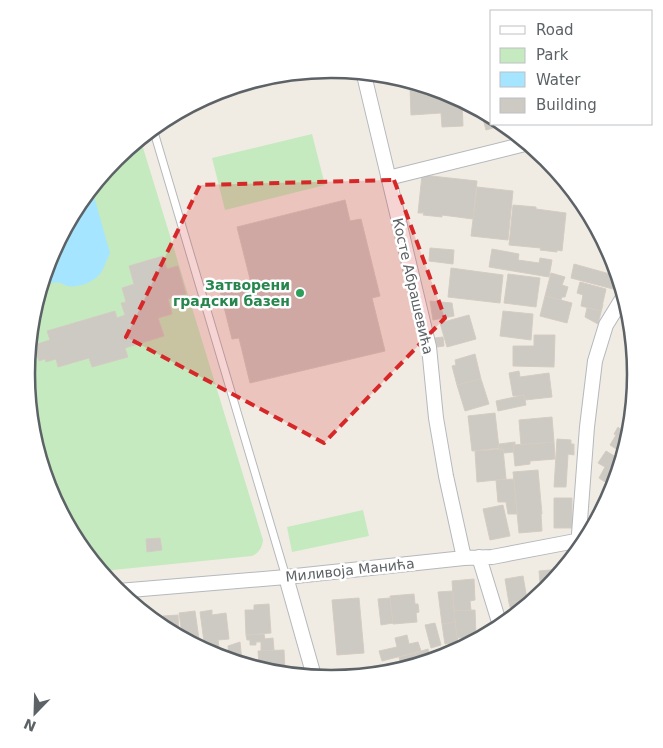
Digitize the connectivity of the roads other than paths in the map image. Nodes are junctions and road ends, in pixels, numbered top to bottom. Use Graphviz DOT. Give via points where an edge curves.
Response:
graph roads {
  1 [pos="365,79"];
  2 [pos="155,136"];
  3 [pos="520,145"];
  4 [pos="388,178"];
  5 [pos="619,303"];
  6 [pos="579,537"];
  7 [pos="577,541"];
  8 [pos="479,557"];
  9 [pos="464,558"];
  10 [pos="286,577"];
  11 [pos="129,590"];
  12 [pos="498,619"];
  13 [pos="312,670"];
  1 -- 4 [label="street, Косте Абрашевића"];
  2 -- 10 [label="lane"];
  3 -- 4 [label="street"];
  4 -- 9 [label="street, Косте Абрашевића" via="429,347 436,418"];
  5 -- 6 [label="street, Миливоја Манића" via="606,325 596,361 587,427"];
  7 -- 8 [label="street, Миливоја Манића"];
  8 -- 9 [label="street, Миливоја Манића"];
  8 -- 12 [label="street"];
  9 -- 10 [label="street, Миливоја Манића"];
  10 -- 11 [label="street, Миливоја Манића"];
  10 -- 13 [label="street"];
}
